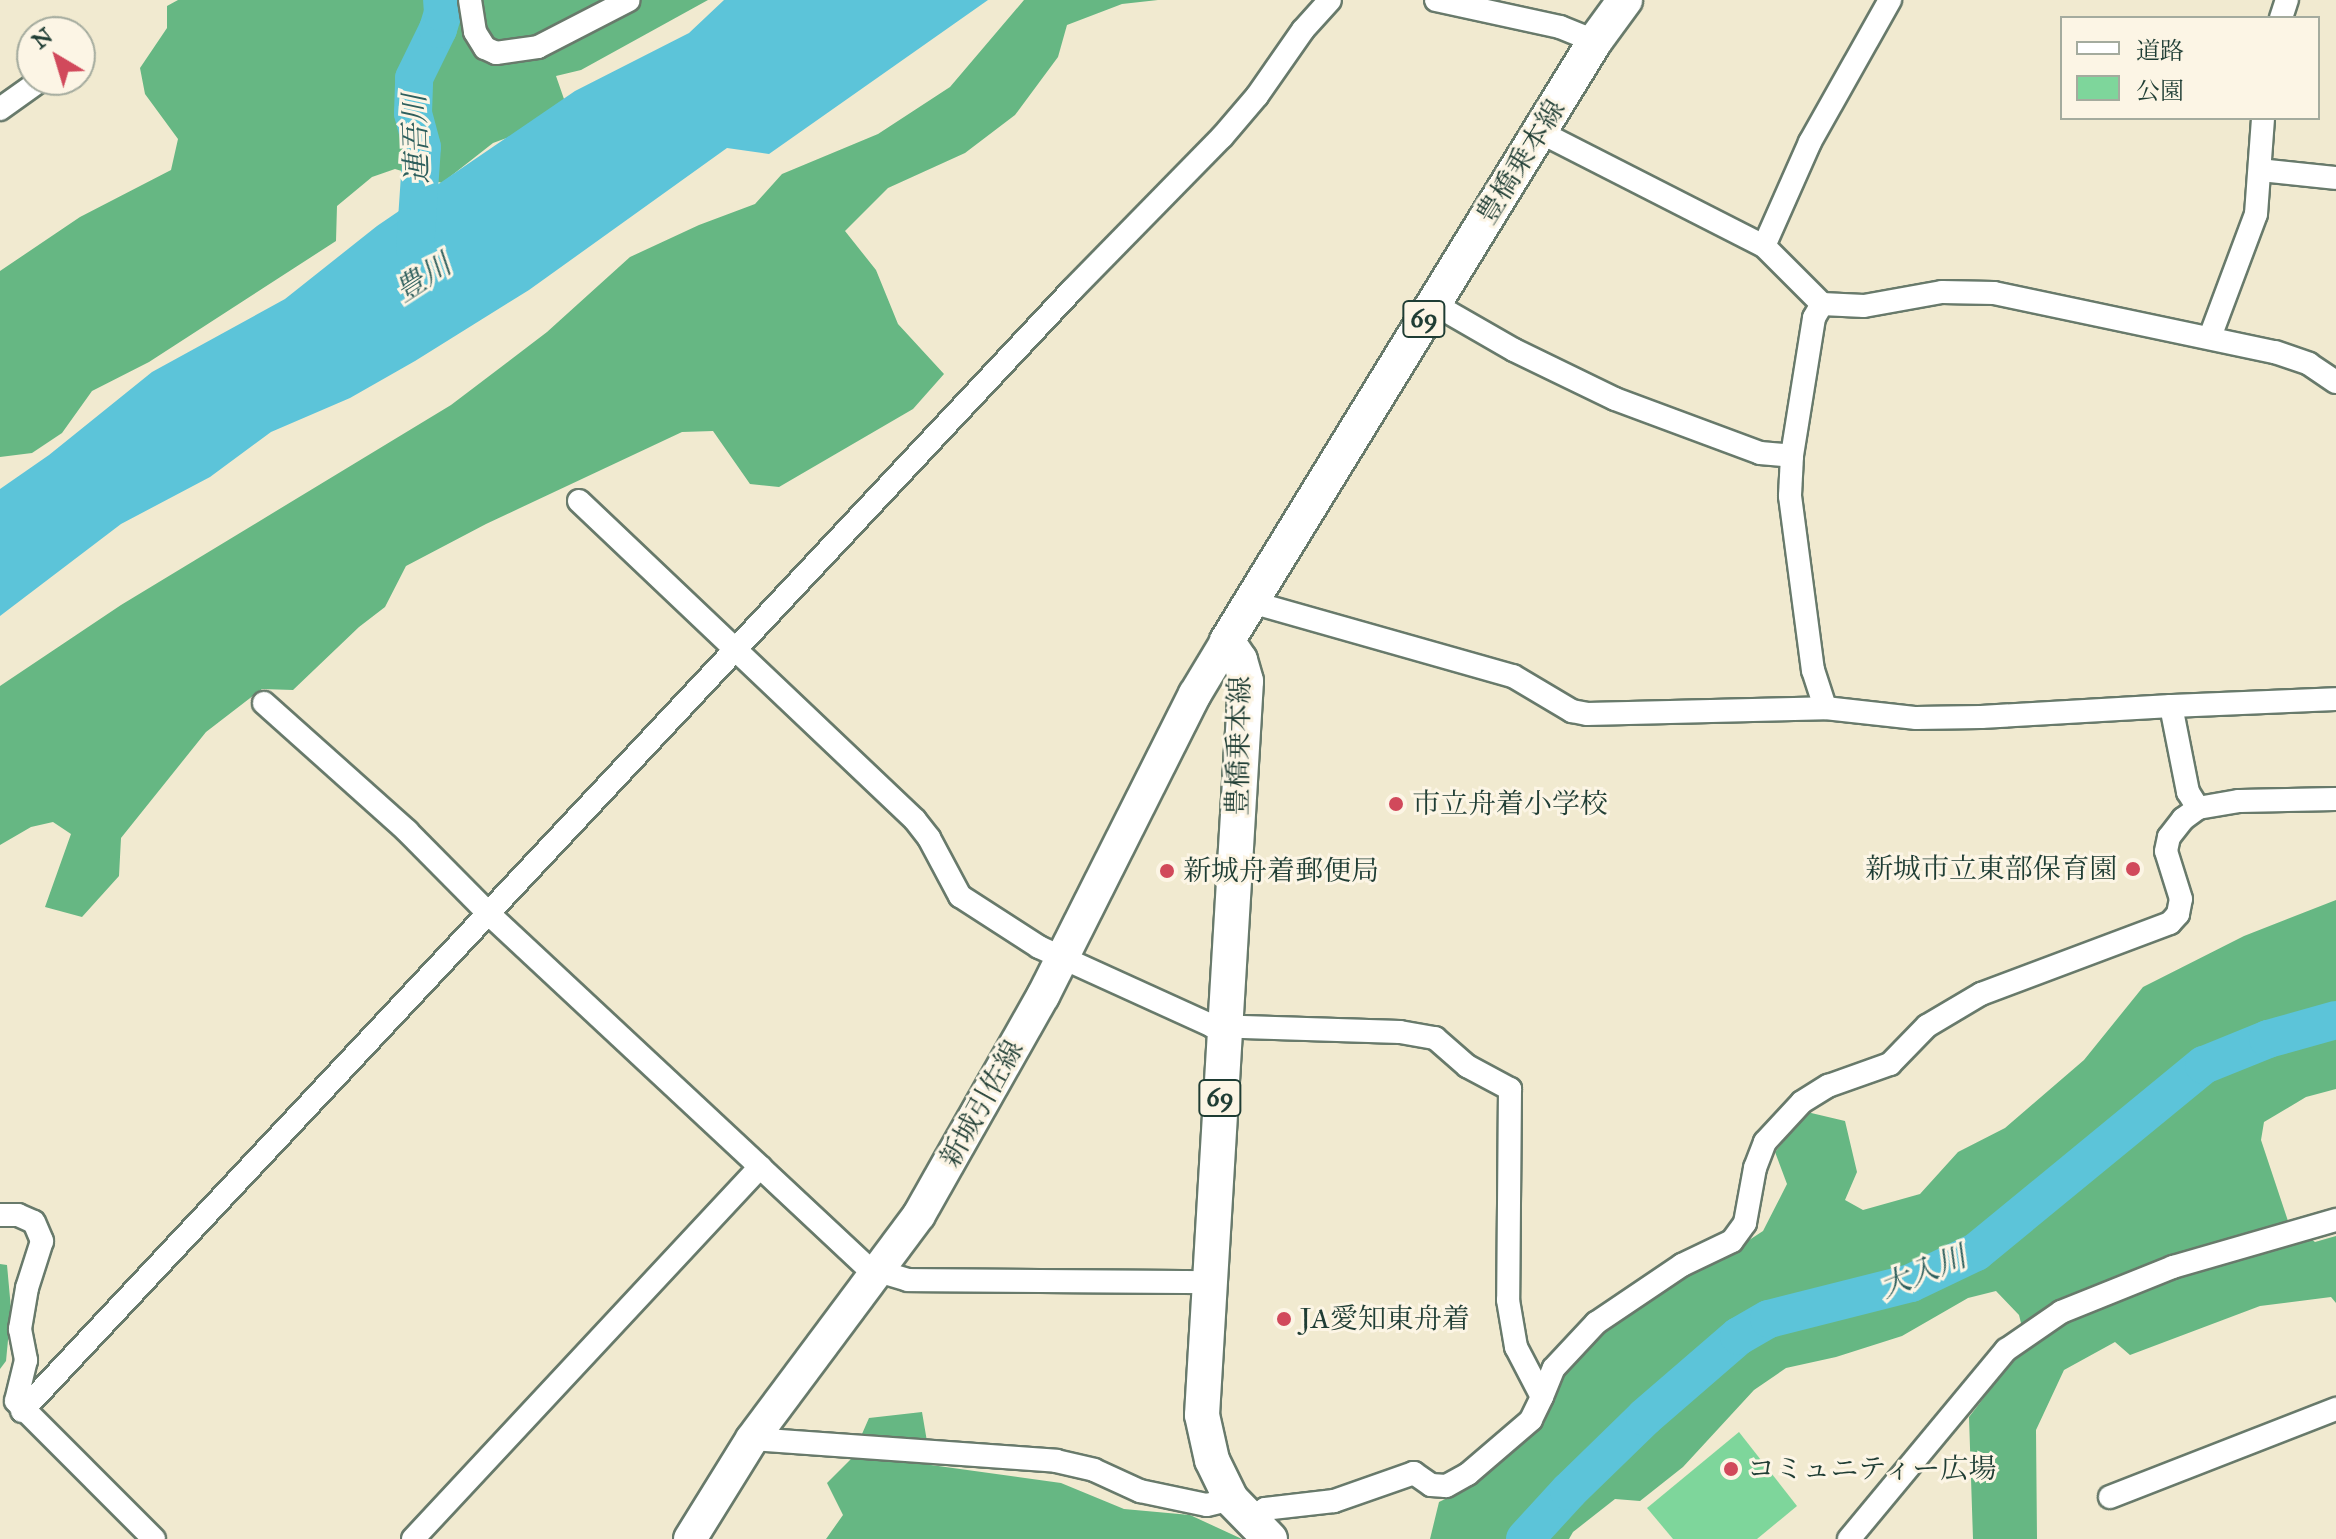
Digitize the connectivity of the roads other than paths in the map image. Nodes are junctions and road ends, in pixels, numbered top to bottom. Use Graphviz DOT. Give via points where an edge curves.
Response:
graph roads {
  1 [pos="470,0"];
  2 [pos="629,0"];
  3 [pos="1330,0"];
  4 [pos="1436,0"];
  5 [pos="1625,0"];
  6 [pos="1890,0"];
  7 [pos="1595,41"];
  8 [pos="18,96"];
  9 [pos="0,109"];
  10 [pos="2263,120"];
  11 [pos="1540,132"];
  12 [pos="2260,170"];
  13 [pos="2336,178"];
  14 [pos="1764,246"];
  15 [pos="1434,304"];
  16 [pos="1822,304"];
  17 [pos="2210,337"];
  18 [pos="2336,382"];
  19 [pos="1792,456"];
  20 [pos="579,501"];
  21 [pos="1251,602"];
  22 [pos="1227,641"];
  23 [pos="735,651"];
  24 [pos="2336,699"];
  25 [pos="264,703"];
  26 [pos="2171,706"];
  27 [pos="1825,708"];
  28 [pos="2336,799"];
  29 [pos="2198,808"];
  30 [pos="489,914"];
  31 [pos="1062,959"];
  32 [pos="1225,1028"];
  33 [pos="760,1167"];
  34 [pos="0,1215"];
  35 [pos="2336,1220"];
  36 [pos="877,1272"];
  37 [pos="1208,1282"];
  38 [pos="1542,1397"];
  39 [pos="2336,1409"];
  40 [pos="22,1411"];
  41 [pos="752,1439"];
  42 [pos="2110,1497"];
  43 [pos="1250,1520"];
  44 [pos="154,1539"];
  45 [pos="413,1539"];
  46 [pos="690,1539"];
  47 [pos="1849,1539"];
  1 -- 2 [label="street" via="475,32 485,48 496,53 538,47"];
  3 -- 23 [label="street" via="1222,137"];
  4 -- 7 [label="street" via="1560,27"];
  5 -- 7 [label="main road, 豊橋乗本線 / 69"];
  6 -- 14 [label="street" via="1810,142"];
  7 -- 11 [label="main road, 豊橋乗本線 / 69"];
  8 -- 9 [label="street"];
  10 -- 12 [label="street"];
  11 -- 14 [label="street"];
  11 -- 15 [label="main road, 豊橋乗本線 / 69"];
  12 -- 13 [label="street"];
  12 -- 17 [label="street" via="2256,214"];
  14 -- 16 [label="street"];
  15 -- 19 [label="street" via="1615,399 1746,448"];
  15 -- 21 [label="main road, 豊橋乗本線 / 69"];
  16 -- 17 [label="street" via="1864,306 1942,292 1994,293"];
  16 -- 19 [label="street" via="1814,318"];
  17 -- 18 [label="street" via="2309,364"];
  19 -- 27 [label="street" via="1796,556 1813,670"];
  20 -- 23 [label="street"];
  21 -- 22 [label="main road, 豊橋乗本線 / 69"];
  21 -- 27 [label="street" via="1513,676 1572,711"];
  22 -- 31 [label="main road, 新城引佐線"];
  22 -- 32 [label="main road, 豊橋乗本線 / 69" via="1246,681"];
  23 -- 30 [label="street"];
  23 -- 31 [label="street" via="915,820 960,896"];
  24 -- 26 [label="street"];
  25 -- 30 [label="street" via="407,831"];
  26 -- 27 [label="street" via="1916,718"];
  26 -- 29 [label="street" via="2188,792"];
  28 -- 29 [label="street" via="2239,801"];
  29 -- 38 [label="street" via="2169,837 2166,851 2181,899 2170,923 1981,994 1927,1026 1890,1064 1828,1086 1802,1102 1765,1142 1745,1223 1732,1241 1669,1273 1596,1323 1554,1368"];
  30 -- 33 [label="street"];
  30 -- 40 [label="street"];
  31 -- 32 [label="street"];
  31 -- 36 [label="main road, 新城引佐線" via="919,1215"];
  32 -- 37 [label="main road, 豊橋乗本線 / 69"];
  32 -- 38 [label="street" via="1400,1032 1435,1038 1467,1066 1510,1089 1508,1300 1516,1347"];
  33 -- 36 [label="street"];
  33 -- 45 [label="street"];
  34 -- 40 [label="street" via="34,1222 42,1241 20,1329 26,1360 16,1401"];
  35 -- 47 [label="street" via="2173,1267 2061,1312 2006,1350"];
  36 -- 37 [label="street" via="908,1280"];
  36 -- 41 [label="main road, 新城引佐線"];
  37 -- 43 [label="main road, 豊橋乗本線 / 69" via="1202,1415 1212,1460"];
  38 -- 43 [label="street" via="1531,1420 1468,1474 1446,1486 1431,1485 1414,1473 1334,1501 1265,1509"];
  39 -- 42 [label="street"];
  40 -- 44 [label="street"];
  41 -- 43 [label="street" via="1056,1461 1094,1470 1140,1491"];
  41 -- 46 [label="main road, 新城引佐線"];
}
